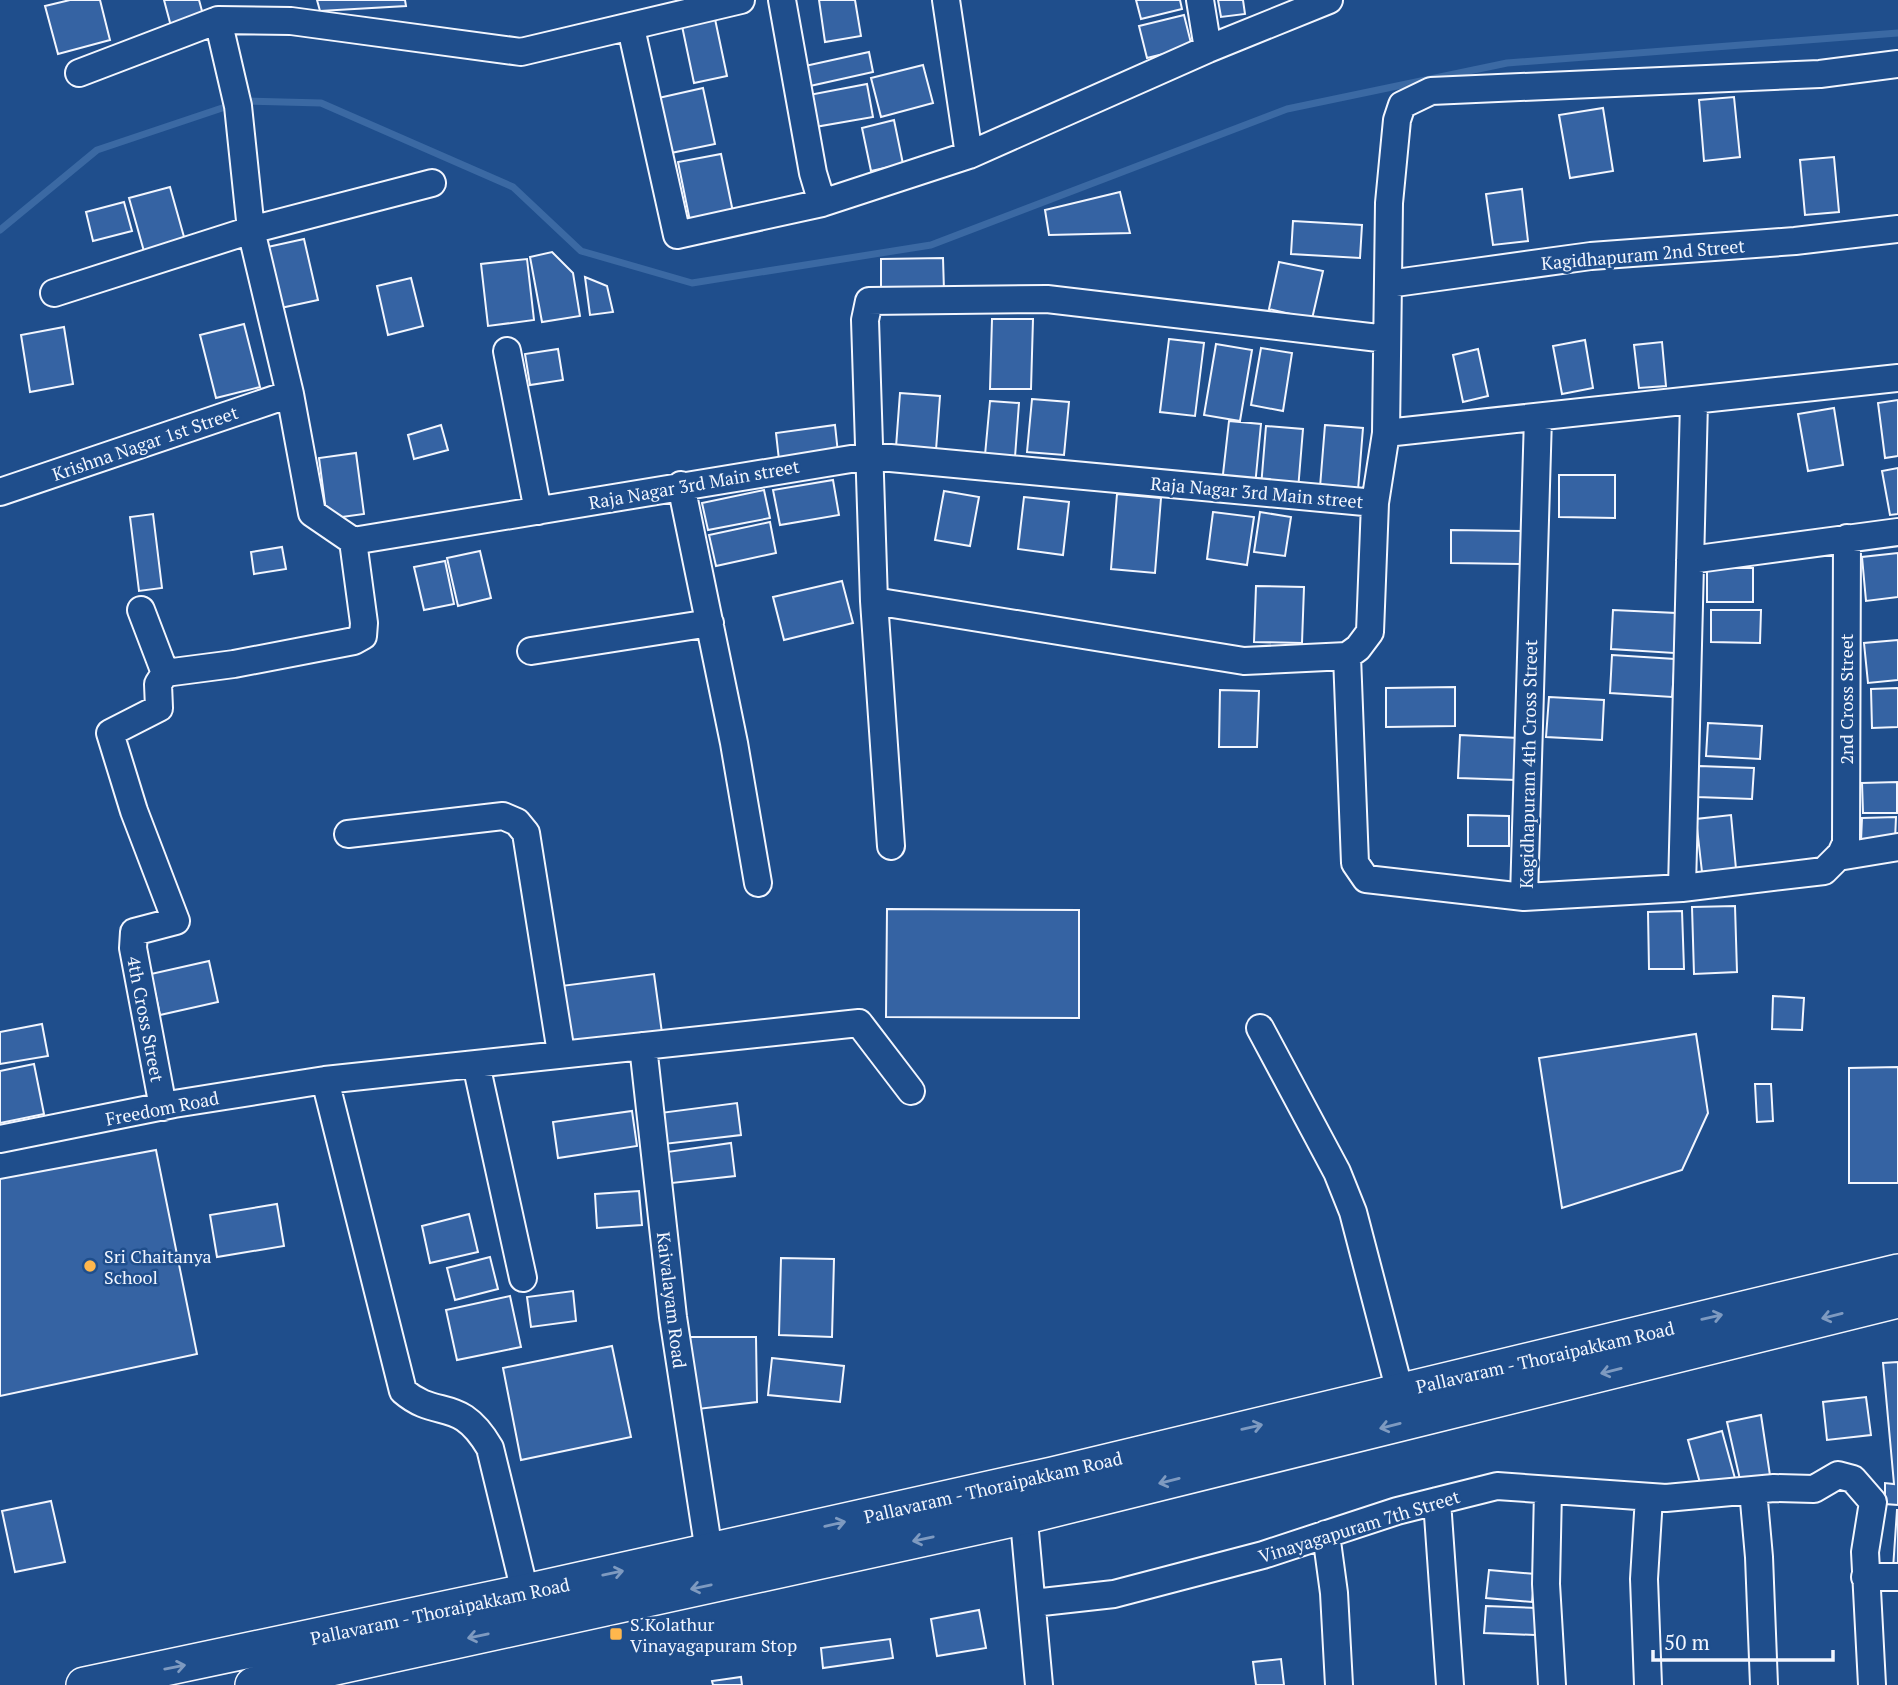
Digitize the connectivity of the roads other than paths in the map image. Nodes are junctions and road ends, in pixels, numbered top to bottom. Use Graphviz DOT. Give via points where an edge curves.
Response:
graph roads {
  1 [pos="741,0"];
  2 [pos="782,0"];
  3 [pos="946,0"];
  4 [pos="1200,0"];
  5 [pos="1329,0"];
  6 [pos="219,24"];
  7 [pos="631,28"];
  8 [pos="1208,49"];
  9 [pos="1898,64"];
  10 [pos="79,73"];
  11 [pos="969,155"];
  12 [pos="432,183"];
  13 [pos="822,203"];
  14 [pos="1898,229"];
  15 [pos="251,230"];
  16 [pos="1388,284"];
  17 [pos="54,293"];
  18 [pos="1387,339"];
  19 [pos="507,351"];
  20 [pos="1898,378"];
  21 [pos="290,394"];
  22 [pos="1694,402"];
  23 [pos="1538,417"];
  24 [pos="1386,433"];
  25 [pos="869,456"];
  26 [pos="681,485"];
  27 [pos="0,492"];
  28 [pos="1375,503"];
  29 [pos="538,511"];
  30 [pos="1898,532"];
  31 [pos="1847,538"];
  32 [pos="353,541"];
  33 [pos="1690,560"];
  34 [pos="874,601"];
  35 [pos="141,610"];
  36 [pos="710,623"];
  37 [pos="531,651"];
  38 [pos="1347,656"];
  39 [pos="165,673"];
  40 [pos="348,834"];
  41 [pos="891,846"];
  42 [pos="1898,847"];
  43 [pos="1838,857"];
  44 [pos="758,883"];
  45 [pos="1682,888"];
  46 [pos="1524,897"];
  47 [pos="1260,1028"];
  48 [pos="643,1046"];
  49 [pos="561,1053"];
  50 [pos="476,1064"];
  51 [pos="325,1080"];
  52 [pos="911,1090"];
  53 [pos="163,1107"];
  54 [pos="0,1139"];
  55 [pos="1898,1272"];
  56 [pos="523,1278"];
  57 [pos="1898,1300"];
  58 [pos="1400,1392"];
  59 [pos="1019,1482"];
  60 [pos="1548,1490"];
  61 [pos="1753,1490"];
  62 [pos="1649,1497"];
  63 [pos="1437,1501"];
  64 [pos="1026,1516"];
  65 [pos="1326,1534"];
  66 [pos="709,1552"];
  67 [pos="1865,1577"];
  68 [pos="1898,1577"];
  69 [pos="526,1592"];
  70 [pos="1033,1603"];
  71 [pos="273,1669"];
  72 [pos="84,1685"];
  73 [pos="1039,1685"];
  74 [pos="1339,1685"];
  75 [pos="1450,1685"];
  76 [pos="1552,1685"];
  77 [pos="1648,1685"];
  78 [pos="1763,1685"];
  79 [pos="1872,1685"];
  1 -- 7 [label="street"];
  2 -- 13 [label="street"];
  3 -- 11 [label="street"];
  4 -- 8 [label="street"];
  5 -- 8 [label="street"];
  6 -- 7 [label="street" via="291,21 521,51"];
  6 -- 10 [label="street"];
  6 -- 15 [label="street" via="238,106"];
  7 -- 13 [label="street" via="677,235"];
  8 -- 11 [label="street"];
  9 -- 16 [label="street" via="1820,75 1432,91 1415,97 1402,106 1397,120"];
  11 -- 13 [label="street"];
  12 -- 15 [label="street"];
  14 -- 16 [label="street, Kagidhapuram 2nd Street" via="1591,256"];
  15 -- 17 [label="street"];
  15 -- 21 [label="street"];
  16 -- 18 [label="street"];
  18 -- 24 [label="street"];
  18 -- 25 [label="street" via="1047,299 869,301 865,320"];
  19 -- 29 [label="street"];
  20 -- 22 [label="street"];
  21 -- 27 [label="street, Krishna Nagar 1st Street"];
  21 -- 32 [label="street" via="312,513"];
  22 -- 23 [label="street"];
  22 -- 33 [label="street"];
  23 -- 24 [label="street"];
  23 -- 46 [label="street, Kagidhapuram 4th Cross Street"];
  24 -- 28 [label="street"];
  25 -- 26 [label="street, Raja Nagar 3rd Main street"];
  25 -- 28 [label="street, Raja Nagar 3rd Main street"];
  25 -- 34 [label="street"];
  26 -- 29 [label="street, Raja Nagar 3rd Main street"];
  26 -- 36 [label="street"];
  28 -- 38 [label="street" via="1370,632"];
  29 -- 32 [label="street, Raja Nagar 3rd Main street"];
  30 -- 31 [label="street"];
  31 -- 33 [label="street"];
  31 -- 43 [label="street, 2nd Cross Street" via="1846,844"];
  32 -- 39 [label="street" via="363,636 247,662"];
  33 -- 45 [label="street"];
  34 -- 38 [label="street" via="1244,661"];
  34 -- 41 [label="street"];
  35 -- 39 [label="street"];
  36 -- 37 [label="street"];
  36 -- 44 [label="street"];
  38 -- 46 [label="street" via="1355,863 1366,879"];
  39 -- 53 [label="street, 4th Cross Street" via="158,684 159,708 110,733 176,921 134,932 133,940"];
  40 -- 49 [label="street" via="503,816 517,822 526,833"];
  42 -- 43 [label="street, Kagidhapuram 4th Cross Street"];
  43 -- 45 [label="street, Kagidhapuram 4th Cross Street" via="1824,872"];
  45 -- 46 [label="street, Kagidhapuram 4th Cross Street"];
  47 -- 58 [label="street" via="1337,1172 1353,1212"];
  48 -- 49 [label="street, Freedom Road"];
  48 -- 52 [label="street, Freedom Road" via="859,1023"];
  48 -- 66 [label="street, Kaivalayam Road" via="673,1317"];
  49 -- 50 [label="street, Freedom Road"];
  50 -- 51 [label="street, Freedom Road"];
  50 -- 56 [label="street"];
  51 -- 53 [label="street, Freedom Road"];
  51 -- 69 [label="street" via="403,1391 414,1400 463,1415 479,1429 490,1448"];
  53 -- 54 [label="street, Freedom Road"];
  58 -- 55 [label="main road, Pallavaram - Thoraipakkam Road, one-way"];
  57 -- 64 [label="main road, Pallavaram - Thoraipakkam Road, one-way"];
  59 -- 58 [label="main road, Pallavaram - Thoraipakkam Road, one-way"];
  59 -- 64 [label="street"];
  66 -- 59 [label="main road, Pallavaram - Thoraipakkam Road, one-way"];
  60 -- 62 [label="street, Vinayagapuram 7th Street"];
  60 -- 63 [label="street, Vinayagapuram 7th Street" via="1497,1486"];
  60 -- 76 [label="street" via="1546,1584"];
  61 -- 62 [label="street, Vinayagapuram 7th Street"];
  61 -- 67 [label="street, Vinayagapuram 7th Street" via="1814,1489 1838,1475 1853,1479 1873,1502"];
  61 -- 78 [label="street"];
  62 -- 77 [label="street" via="1644,1579"];
  63 -- 65 [label="street, Vinayagapuram 7th Street"];
  63 -- 75 [label="street"];
  64 -- 70 [label="street"];
  64 -- 71 [label="main road, Pallavaram - Thoraipakkam Road, one-way"];
  65 -- 70 [label="street, Vinayagapuram 7th Street" via="1114,1594"];
  65 -- 74 [label="street"];
  69 -- 66 [label="main road, Pallavaram - Thoraipakkam Road, one-way"];
  67 -- 68 [label="street"];
  67 -- 79 [label="street"];
  69 -- 71 [label="main road, Pallavaram - Thoraipakkam Road"];
  70 -- 73 [label="street"];
  72 -- 71 [label="main road, Pallavaram - Thoraipakkam Road, one-way"];
}
